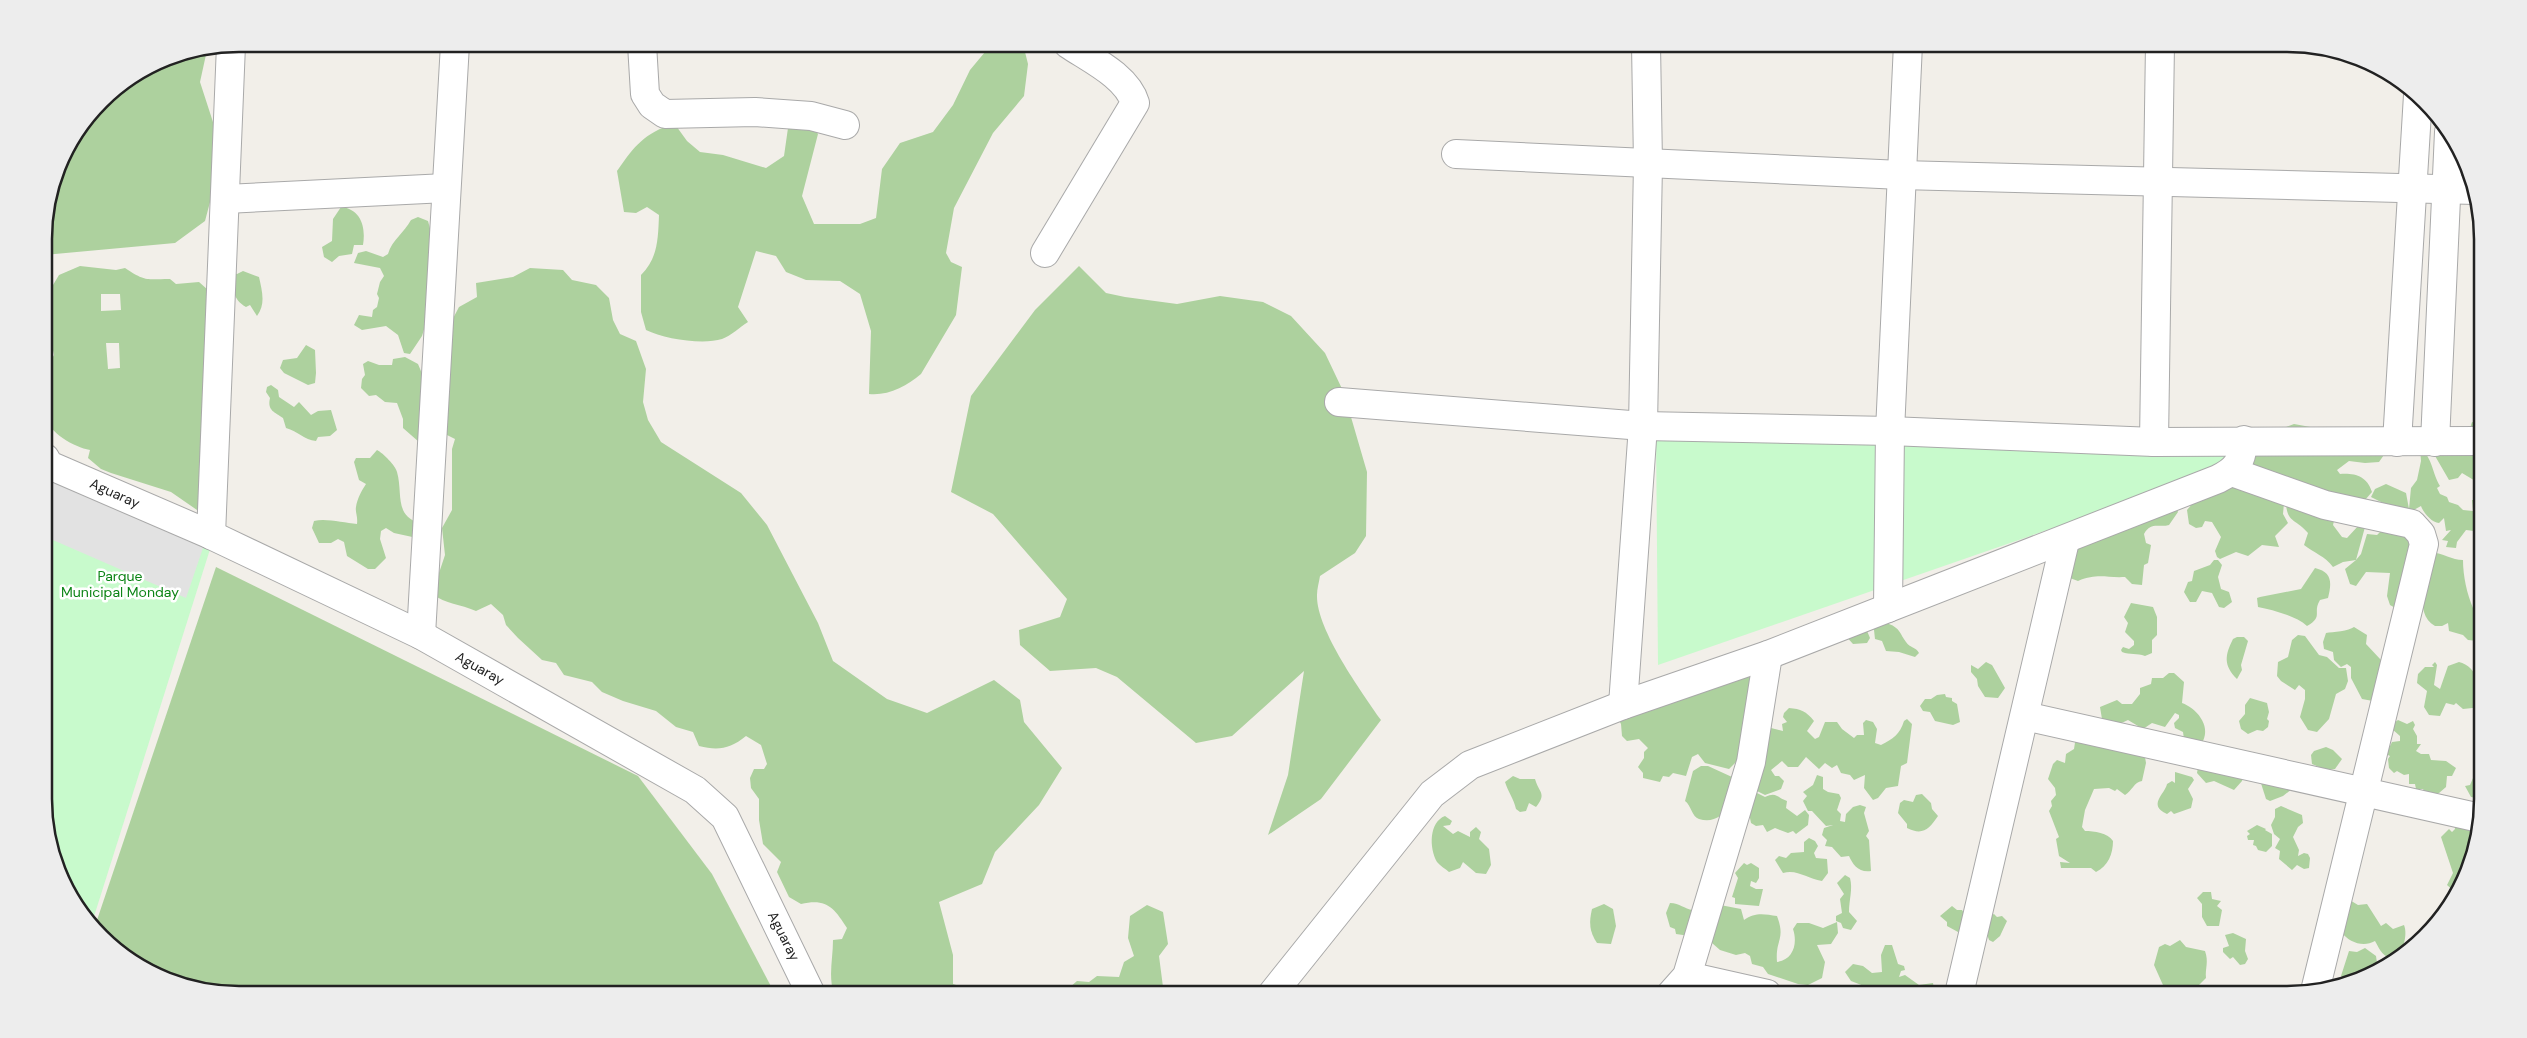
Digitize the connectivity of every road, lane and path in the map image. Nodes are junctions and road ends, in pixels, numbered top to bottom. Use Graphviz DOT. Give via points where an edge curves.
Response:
graph roads {
  1 [pos="454,52"];
  2 [pos="642,52"];
  3 [pos="1079,52"];
  4 [pos="1646,52"];
  5 [pos="1908,52"];
  6 [pos="2160,52"];
  7 [pos="231,53"];
  8 [pos="2418,105"];
  9 [pos="845,125"];
  10 [pos="2449,145"];
  11 [pos="1456,154"];
  12 [pos="1648,164"];
  13 [pos="1901,174"];
  14 [pos="2159,180"];
  15 [pos="2414,186"];
  16 [pos="446,188"];
  17 [pos="2446,189"];
  18 [pos="2468,190"];
  19 [pos="226,199"];
  20 [pos="1045,253"];
  21 [pos="1339,402"];
  22 [pos="1643,426"];
  23 [pos="1890,431"];
  24 [pos="2244,440"];
  25 [pos="2474,441"];
  26 [pos="2154,442"];
  27 [pos="2397,442"];
  28 [pos="2436,442"];
  29 [pos="52,465"];
  30 [pos="2232,472"];
  31 [pos="211,535"];
  32 [pos="2065,541"];
  33 [pos="1888,608"];
  34 [pos="421,635"];
  35 [pos="1768,655"];
  36 [pos="1624,704"];
  37 [pos="2025,716"];
  38 [pos="2362,792"];
  39 [pos="2474,817"];
  40 [pos="2317,983"];
  41 [pos="1679,985"];
  42 [pos="807,986"];
  43 [pos="1278,986"];
  44 [pos="1962,986"];
  1 -- 16 [label="street"];
  2 -- 9 [label="street" via="645,94 652,105 665,114 754,112 811,116"];
  3 -- 20 [label="street" via="1122,82 1135,103"];
  4 -- 12 [label="street"];
  5 -- 13 [label="street"];
  6 -- 14 [label="street"];
  7 -- 19 [label="street"];
  8 -- 15 [label="street"];
  10 -- 17 [label="street"];
  11 -- 12 [label="street"];
  12 -- 13 [label="street"];
  12 -- 22 [label="street"];
  13 -- 14 [label="street"];
  13 -- 23 [label="street"];
  14 -- 15 [label="street"];
  14 -- 26 [label="street"];
  15 -- 17 [label="street"];
  15 -- 27 [label="street"];
  16 -- 19 [label="street"];
  16 -- 34 [label="street"];
  17 -- 18 [label="street"];
  17 -- 28 [label="street"];
  19 -- 31 [label="street"];
  21 -- 22 [label="street"];
  22 -- 23 [label="street"];
  22 -- 36 [label="street"];
  23 -- 26 [label="street"];
  23 -- 33 [label="street"];
  24 -- 26 [label="street"];
  24 -- 27 [label="street"];
  24 -- 30 [label="street" via="2241,458"];
  25 -- 28 [label="street"];
  27 -- 28 [label="street"];
  29 -- 31 [label="street, Aguaray"];
  30 -- 32 [label="street"];
  30 -- 38 [label="street" via="2325,505 2412,524 2421,534 2424,544"];
  31 -- 34 [label="street, Aguaray"];
  32 -- 33 [label="street"];
  32 -- 37 [label="street"];
  33 -- 35 [label="street"];
  34 -- 42 [label="street, Aguaray" via="695,790 725,817"];
  35 -- 36 [label="street"];
  35 -- 41 [label="street" via="1751,762"];
  36 -- 43 [label="street" via="1470,765 1438,788"];
  37 -- 38 [label="street"];
  37 -- 44 [label="street"];
  38 -- 39 [label="street"];
  38 -- 40 [label="street"];
}
